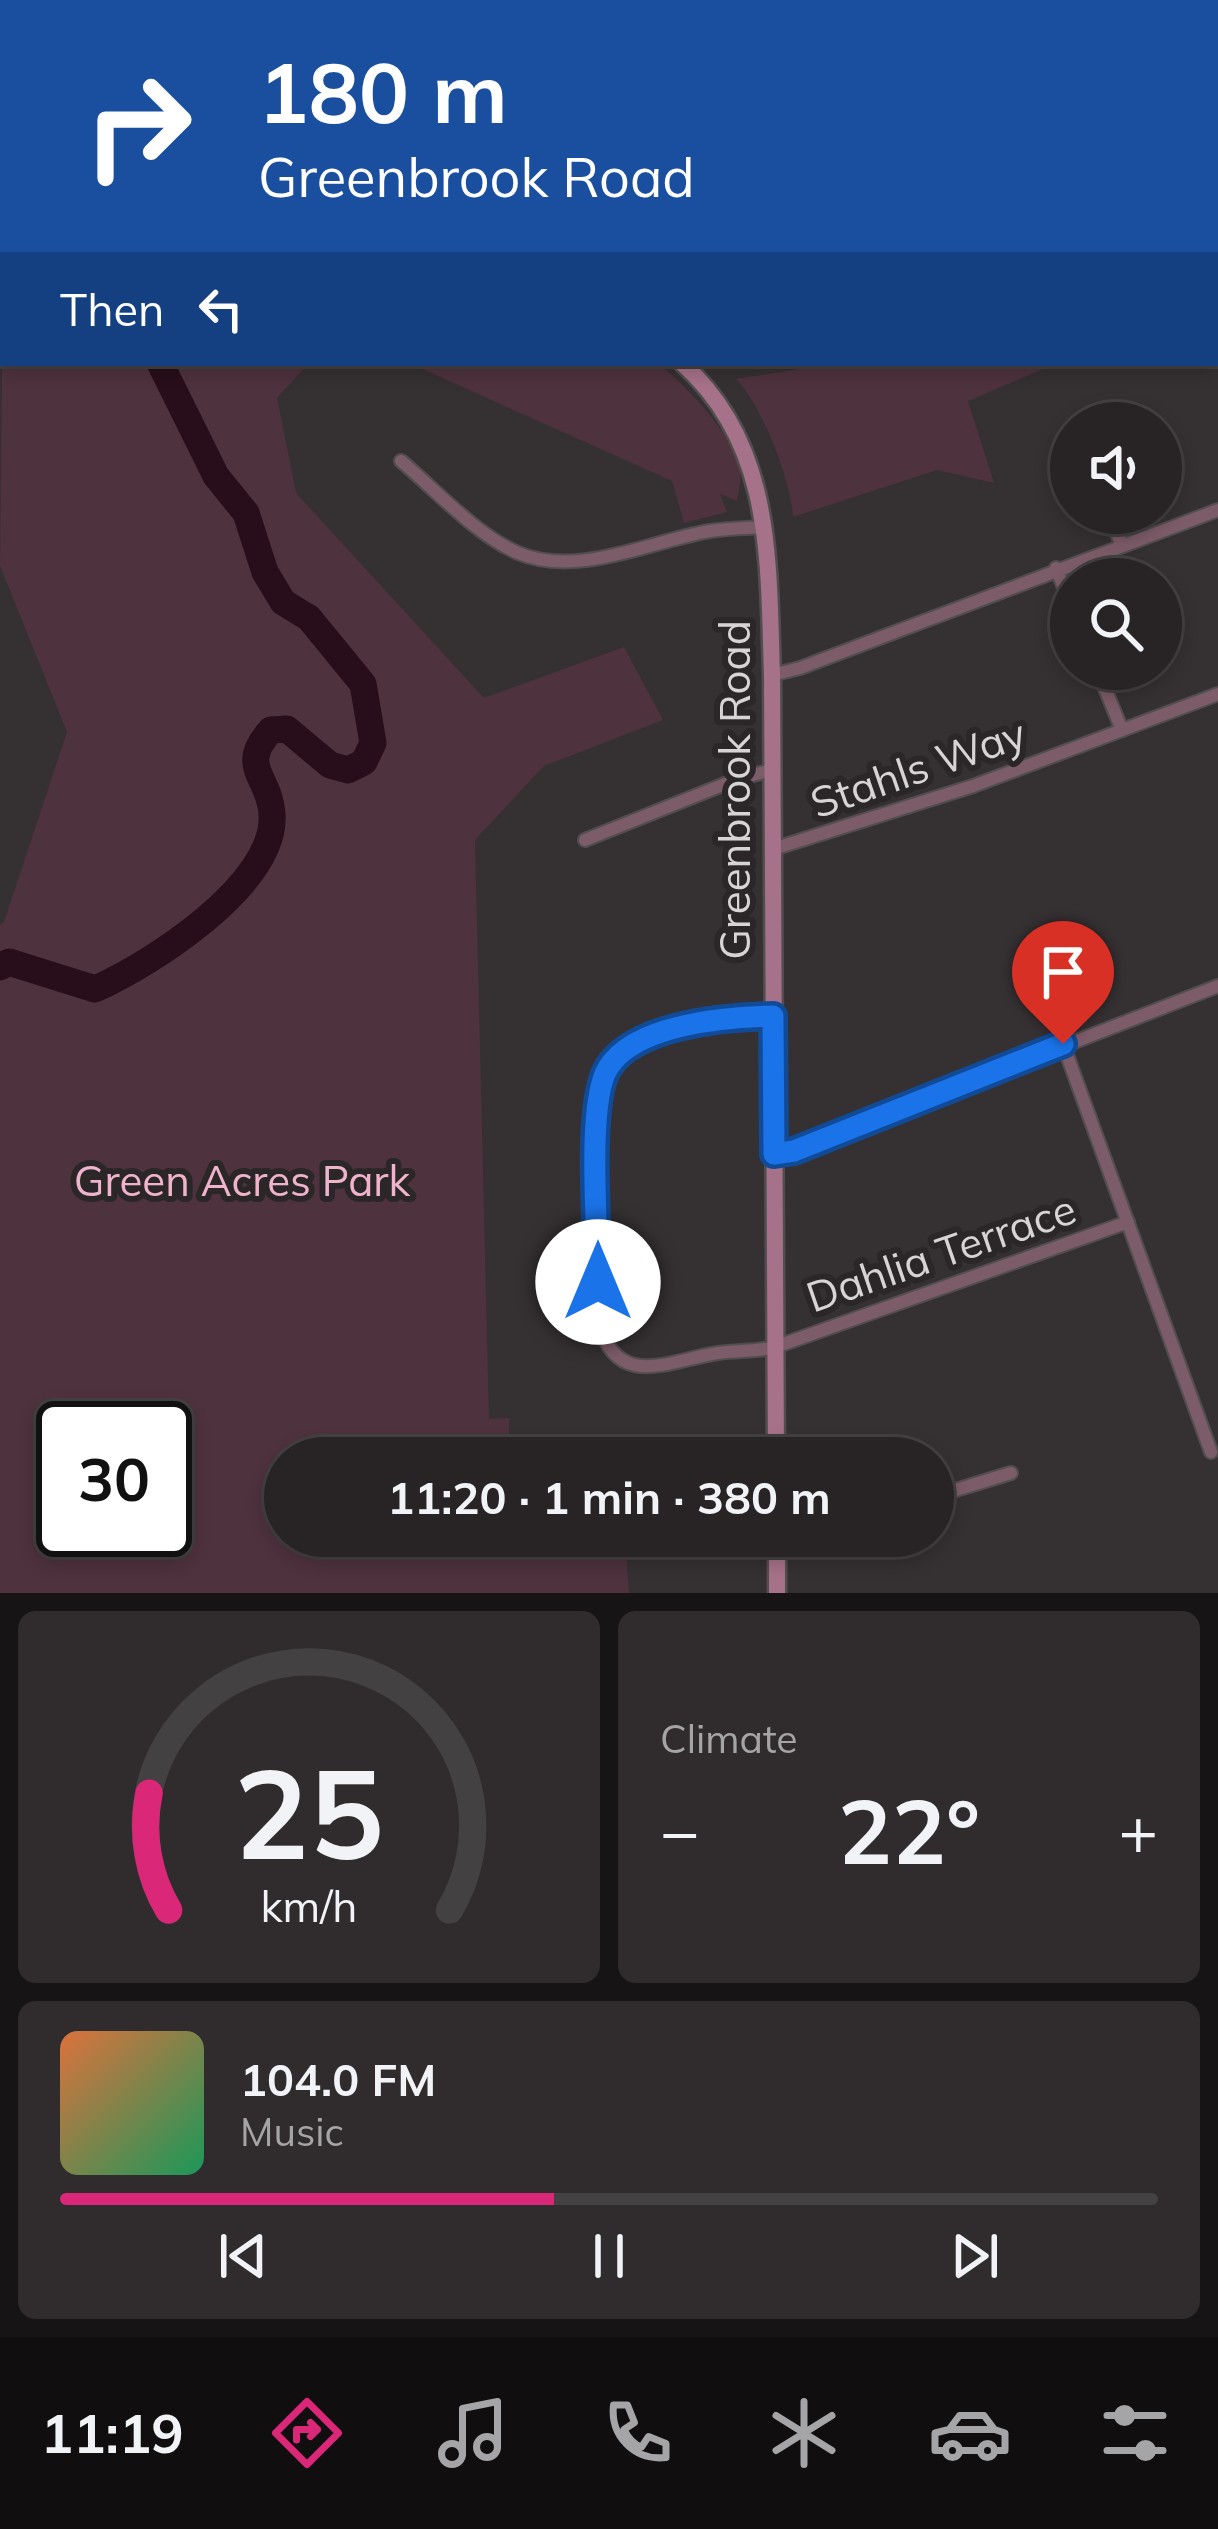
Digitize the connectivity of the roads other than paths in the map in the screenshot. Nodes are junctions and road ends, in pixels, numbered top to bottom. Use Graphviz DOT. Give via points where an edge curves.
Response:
graph roads {
  1 [pos="685,366"];
  2 [pos="401,461"];
  3 [pos="1218,510"];
  4 [pos="765,527"];
  5 [pos="1117,534"];
  6 [pos="1121,544"];
  7 [pos="1083,558"];
  8 [pos="1050,570"];
  9 [pos="772,675"];
  10 [pos="1106,690"];
  11 [pos="1218,694"];
  12 [pos="1122,730"];
  13 [pos="772,770"];
  14 [pos="585,840"];
  15 [pos="773,849"];
  16 [pos="1218,986"];
  17 [pos="773,1016"];
  18 [pos="1063,1044"];
  19 [pos="774,1154"];
  20 [pos="1128,1222"];
  21 [pos="776,1347"];
  22 [pos="776,1437"];
  23 [pos="1210,1452"];
  24 [pos="1011,1473"];
  25 [pos="954,1491"];
  26 [pos="777,1557"];
  27 [pos="777,1593"];
  1 -- 4 [label="street, Greenbrook Road" via="741,439"];
  2 -- 4 [label="street" via="493,538 546,560"];
  3 -- 6 [label="street"];
  4 -- 9 [label="street, Greenbrook Road"];
  5 -- 6 [label="street"];
  6 -- 7 [label="street"];
  8 -- 9 [label="street"];
  9 -- 13 [label="street, Greenbrook Road"];
  10 -- 12 [label="street"];
  11 -- 12 [label="street, Stahls Way"];
  12 -- 15 [label="street, Stahls Way"];
  13 -- 14 [label="street"];
  13 -- 15 [label="street, Greenbrook Road"];
  15 -- 17 [label="street, Greenbrook Road"];
  16 -- 18 [label="street"];
  17 -- 19 [label="street, Greenbrook Road"];
  17 -- 21 [label="street, Dahlia Terrace" via="698,1021 634,1045 609,1066 597,1096 598,1324 614,1353 647,1368"];
  18 -- 19 [label="street"];
  18 -- 20 [label="street"];
  19 -- 21 [label="street, Greenbrook Road"];
  20 -- 21 [label="street, Dahlia Terrace"];
  20 -- 23 [label="street"];
  21 -- 22 [label="street, Greenbrook Road"];
  24 -- 25 [label="street"];
  26 -- 27 [label="street"];
}
